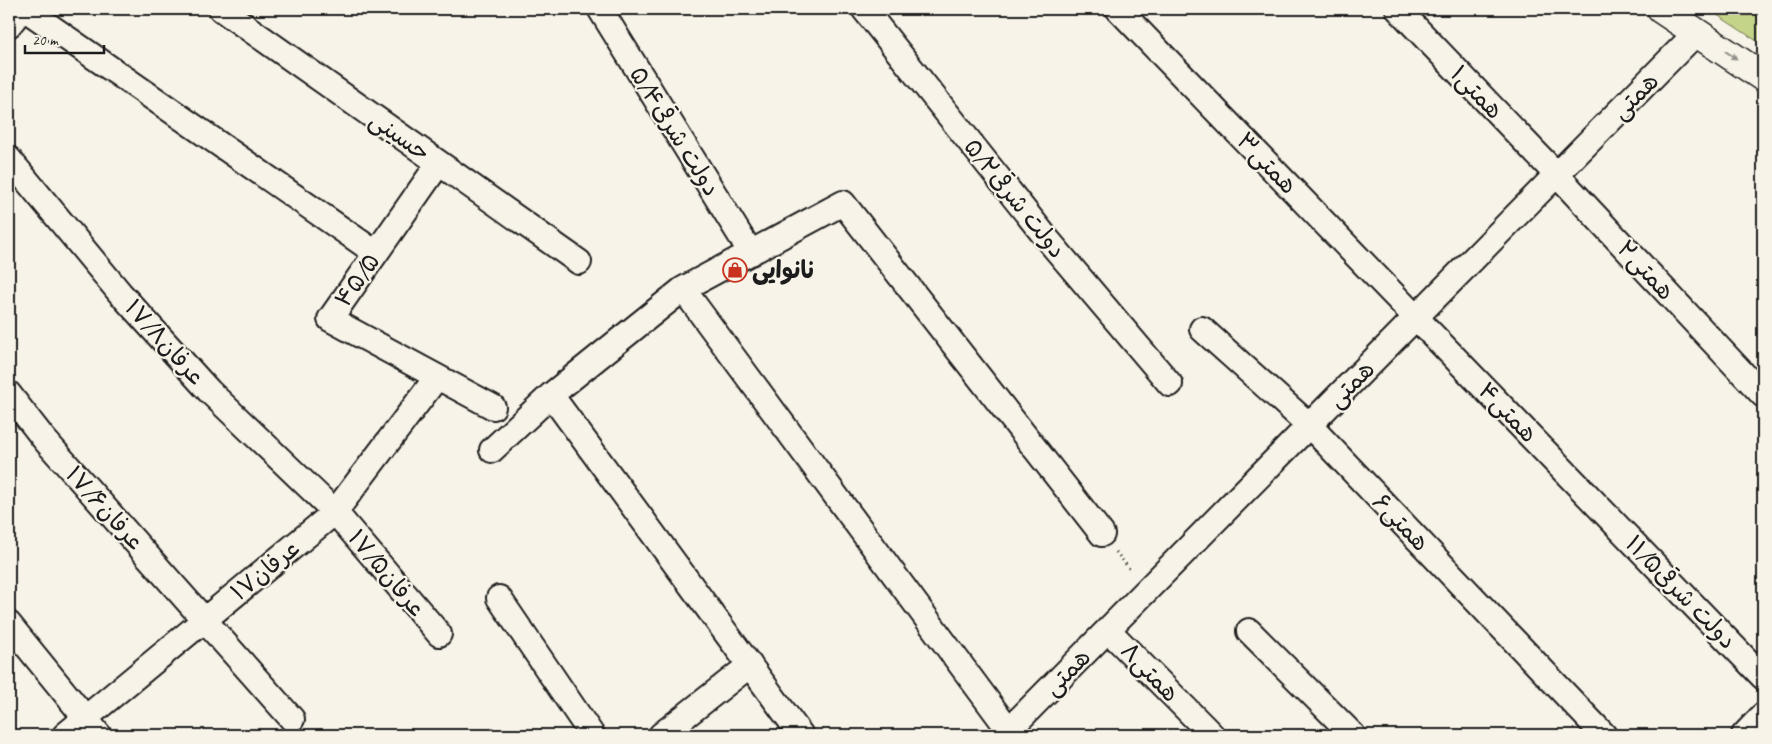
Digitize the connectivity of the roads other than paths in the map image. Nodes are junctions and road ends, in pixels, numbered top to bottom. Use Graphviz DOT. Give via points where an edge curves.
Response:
graph roads {
  1 [pos="24,9"];
  2 [pos="221,9"];
  3 [pos="600,9"];
  4 [pos="864,9"];
  5 [pos="1118,9"];
  6 [pos="1398,9"];
  7 [pos="1661,9"];
  8 [pos="9,25"];
  9 [pos="1698,32"];
  10 [pos="1763,78"];
  11 [pos="9,159"];
  12 [pos="439,163"];
  13 [pos="1557,175"];
  14 [pos="376,253"];
  15 [pos="751,253"];
  16 [pos="579,262"];
  17 [pos="683,289"];
  18 [pos="1417,317"];
  19 [pos="1202,329"];
  20 [pos="437,377"];
  21 [pos="1170,384"];
  22 [pos="9,394"];
  23 [pos="1763,395"];
  24 [pos="552,396"];
  25 [pos="493,407"];
  26 [pos="1310,426"];
  27 [pos="492,450"];
  28 [pos="1599,506"];
  29 [pos="335,512"];
  30 [pos="1102,534"];
  31 [pos="499,598"];
  32 [pos="204,620"];
  33 [pos="9,624"];
  34 [pos="1108,630"];
  35 [pos="1250,631"];
  36 [pos="439,634"];
  37 [pos="750,665"];
  38 [pos="1763,677"];
  39 [pos="1763,715"];
  40 [pos="292,719"];
  41 [pos="92,727"];
  42 [pos="1007,733"];
  43 [pos="64,735"];
  44 [pos="592,735"];
  45 [pos="661,735"];
  46 [pos="801,735"];
  47 [pos="1212,735"];
  48 [pos="1353,735"];
  49 [pos="1604,735"];
  50 [pos="1744,735"];
  1 -- 8 [label="street"];
  1 -- 14 [label="street"];
  2 -- 12 [label="street, حسینی"];
  3 -- 15 [label="street, ۵/۴دولت شرقی"];
  4 -- 21 [label="street, ۵/۲دولت شرقی" via="1048,240"];
  5 -- 18 [label="street, ۳همتی"];
  6 -- 13 [label="street, ۱همتی"];
  7 -- 9 [label="main road"];
  9 -- 10 [label="main road, one-way"];
  9 -- 13 [label="street, همتی"];
  11 -- 29 [label="street, ۱۷/۸عرفان" via="120,293 209,391"];
  12 -- 14 [label="street, ۴۵/۵"];
  12 -- 16 [label="street, حسینی"];
  13 -- 18 [label="street, همتی"];
  13 -- 23 [label="street, ۲همتی"];
  14 -- 20 [label="street, ۴۵/۵" via="330,318"];
  15 -- 17 [label="street"];
  15 -- 30 [label="street" via="843,203"];
  17 -- 24 [label="street"];
  17 -- 42 [label="street"];
  18 -- 26 [label="street, همتی"];
  18 -- 28 [label="street, ۴همتی"];
  19 -- 26 [label="street, ۶همتی"];
  20 -- 25 [label="street, ۴۵/۵"];
  20 -- 29 [label="street, ۱۷عرفان"];
  22 -- 32 [label="street, ۱۷/۶عرفان" via="44,439"];
  24 -- 27 [label="street"];
  24 -- 37 [label="street"];
  26 -- 34 [label="street, همتی"];
  26 -- 49 [label="street, ۶همتی"];
  28 -- 38 [label="street, ۱۱/۵دولت شرقی"];
  29 -- 32 [label="street, ۱۷عرفان"];
  29 -- 36 [label="street, ۱۷/۵عرفان"];
  31 -- 44 [label="street"];
  32 -- 40 [label="street, ۱۷/۶عرفان"];
  32 -- 41 [label="street, ۱۷عرفان"];
  33 -- 41 [label="street"];
  34 -- 42 [label="street, همتی"];
  34 -- 47 [label="street, همتی۸"];
  35 -- 48 [label="street"];
  37 -- 45 [label="street"];
  37 -- 46 [label="street"];
  39 -- 50 [label="street"];
  41 -- 43 [label="street, ۱۷عرفان"];
}
